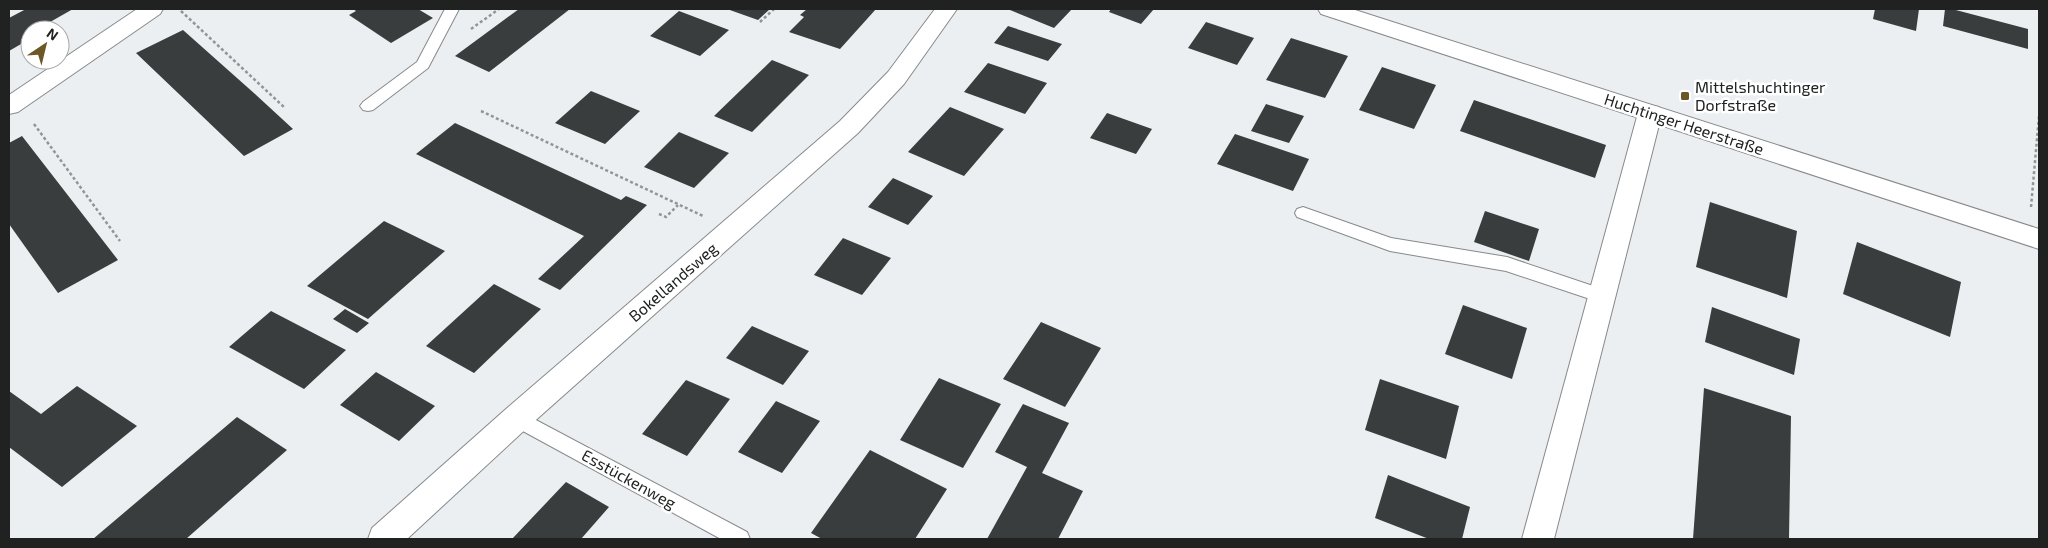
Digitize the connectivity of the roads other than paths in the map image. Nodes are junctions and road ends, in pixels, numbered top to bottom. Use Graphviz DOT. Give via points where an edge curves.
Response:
graph roads {
  1 [pos="152,9"];
  2 [pos="452,9"];
  3 [pos="946,9"];
  4 [pos="1329,9"];
  5 [pos="13,104"];
  6 [pos="368,106"];
  7 [pos="1650,113"];
  8 [pos="1303,213"];
  9 [pos="2034,237"];
  10 [pos="1602,296"];
  11 [pos="517,418"];
  12 [pos="384,539"];
  13 [pos="740,539"];
  14 [pos="1538,539"];
  1 -- 5 [label="street"];
  2 -- 6 [label="lane" via="423,65"];
  3 -- 11 [label="street, Bokellandsweg" via="896,78 848,127"];
  4 -- 7 [label="street, Huchtinger Heerstraße"];
  7 -- 9 [label="street, Huchtinger Heerstraße"];
  7 -- 10 [label="street"];
  8 -- 10 [label="lane" via="1390,244 1507,264"];
  10 -- 14 [label="street"];
  11 -- 12 [label="street, Bokellandsweg"];
  11 -- 13 [label="lane, Esstückenweg"];
}
